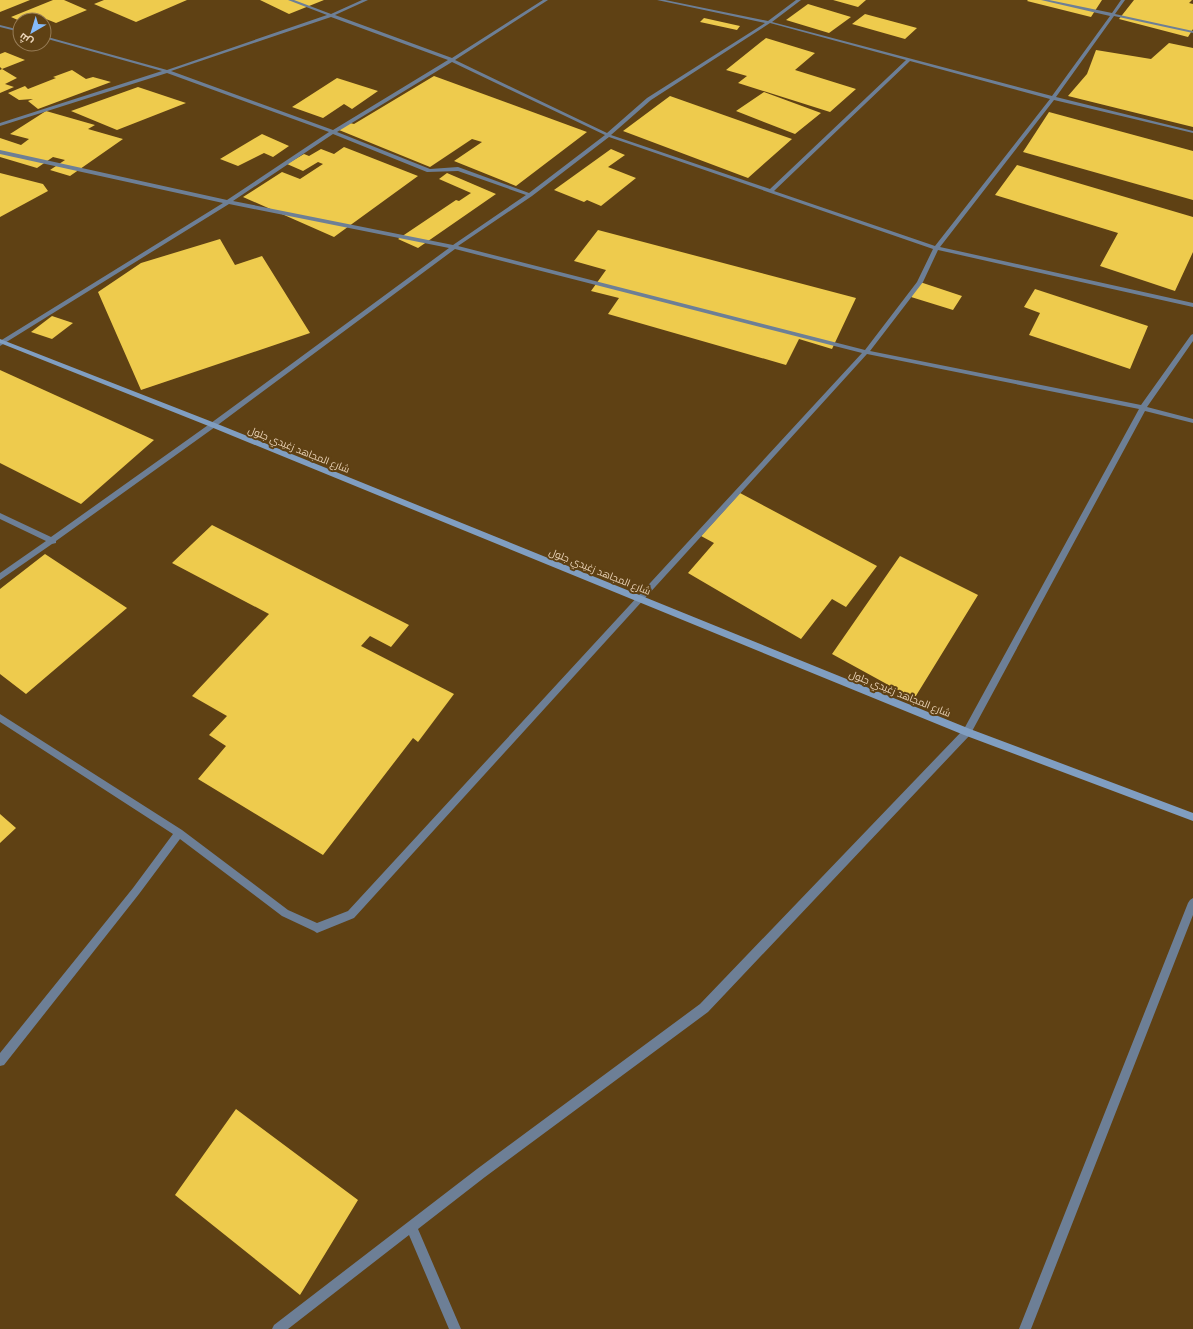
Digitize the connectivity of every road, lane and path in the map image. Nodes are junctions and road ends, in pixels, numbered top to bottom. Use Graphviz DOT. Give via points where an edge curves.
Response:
graph roads {
  1 [pos="290,0"];
  2 [pos="366,0"];
  3 [pos="546,0"];
  4 [pos="659,0"];
  5 [pos="799,0"];
  6 [pos="1043,0"];
  7 [pos="1123,0"];
  8 [pos="331,15"];
  9 [pos="1112,15"];
  10 [pos="769,22"];
  11 [pos="0,26"];
  12 [pos="12,29"];
  13 [pos="1193,32"];
  14 [pos="52,39"];
  15 [pos="452,60"];
  16 [pos="908,60"];
  17 [pos="167,71"];
  18 [pos="1053,98"];
  19 [pos="0,125"];
  20 [pos="333,132"];
  21 [pos="1193,132"];
  22 [pos="608,135"];
  23 [pos="0,152"];
  24 [pos="771,191"];
  25 [pos="530,195"];
  26 [pos="228,202"];
  27 [pos="454,247"];
  28 [pos="936,248"];
  29 [pos="1193,305"];
  30 [pos="1193,336"];
  31 [pos="1,342"];
  32 [pos="866,352"];
  33 [pos="1143,408"];
  34 [pos="1193,421"];
  35 [pos="213,425"];
  36 [pos="0,516"];
  37 [pos="53,541"];
  38 [pos="0,577"];
  39 [pos="641,599"];
  40 [pos="0,718"];
  41 [pos="967,732"];
  42 [pos="1193,817"];
  43 [pos="179,832"];
  44 [pos="1193,903"];
  45 [pos="0,1060"];
  46 [pos="411,1227"];
  47 [pos="278,1329"];
  48 [pos="455,1329"];
  49 [pos="1025,1329"];
  1 -- 8 [label="street"];
  2 -- 8 [label="street"];
  3 -- 15 [label="street"];
  4 -- 10 [label="street"];
  5 -- 10 [label="street"];
  6 -- 9 [label="street"];
  7 -- 9 [label="street"];
  8 -- 15 [label="street"];
  8 -- 17 [label="street"];
  9 -- 13 [label="street"];
  9 -- 18 [label="street"];
  10 -- 16 [label="street"];
  10 -- 22 [label="street" via="649,99"];
  11 -- 12 [label="street"];
  14 -- 17 [label="street"];
  15 -- 20 [label="street"];
  15 -- 22 [label="street"];
  16 -- 18 [label="street"];
  16 -- 24 [label="street"];
  17 -- 19 [label="street"];
  17 -- 20 [label="street"];
  18 -- 21 [label="street"];
  18 -- 28 [label="street"];
  20 -- 25 [label="street" via="429,171 458,168"];
  20 -- 26 [label="street"];
  22 -- 24 [label="street"];
  22 -- 25 [label="street"];
  23 -- 26 [label="street"];
  24 -- 28 [label="street"];
  25 -- 27 [label="street"];
  26 -- 27 [label="street"];
  26 -- 31 [label="street"];
  27 -- 32 [label="street"];
  27 -- 35 [label="street"];
  28 -- 29 [label="street"];
  28 -- 32 [label="street" via="920,282"];
  30 -- 33 [label="street"];
  31 -- 35 [label="street, شارع المجاهد زغيدي جلول"];
  32 -- 33 [label="street"];
  32 -- 39 [label="street"];
  33 -- 34 [label="street"];
  33 -- 41 [label="street"];
  35 -- 37 [label="street"];
  35 -- 39 [label="street, شارع المجاهد زغيدي جلول"];
  36 -- 37 [label="street"];
  37 -- 38 [label="street"];
  39 -- 41 [label="street, شارع المجاهد زغيدي جلول"];
  39 -- 43 [label="street" via="351,915 317,928 284,913"];
  40 -- 43 [label="street"];
  41 -- 42 [label="street, شارع المجاهد زغيدي جلول"];
  41 -- 46 [label="street" via="704,1008"];
  43 -- 45 [label="street" via="136,891"];
  44 -- 49 [label="street"];
  46 -- 47 [label="street"];
  46 -- 48 [label="street"];
}
